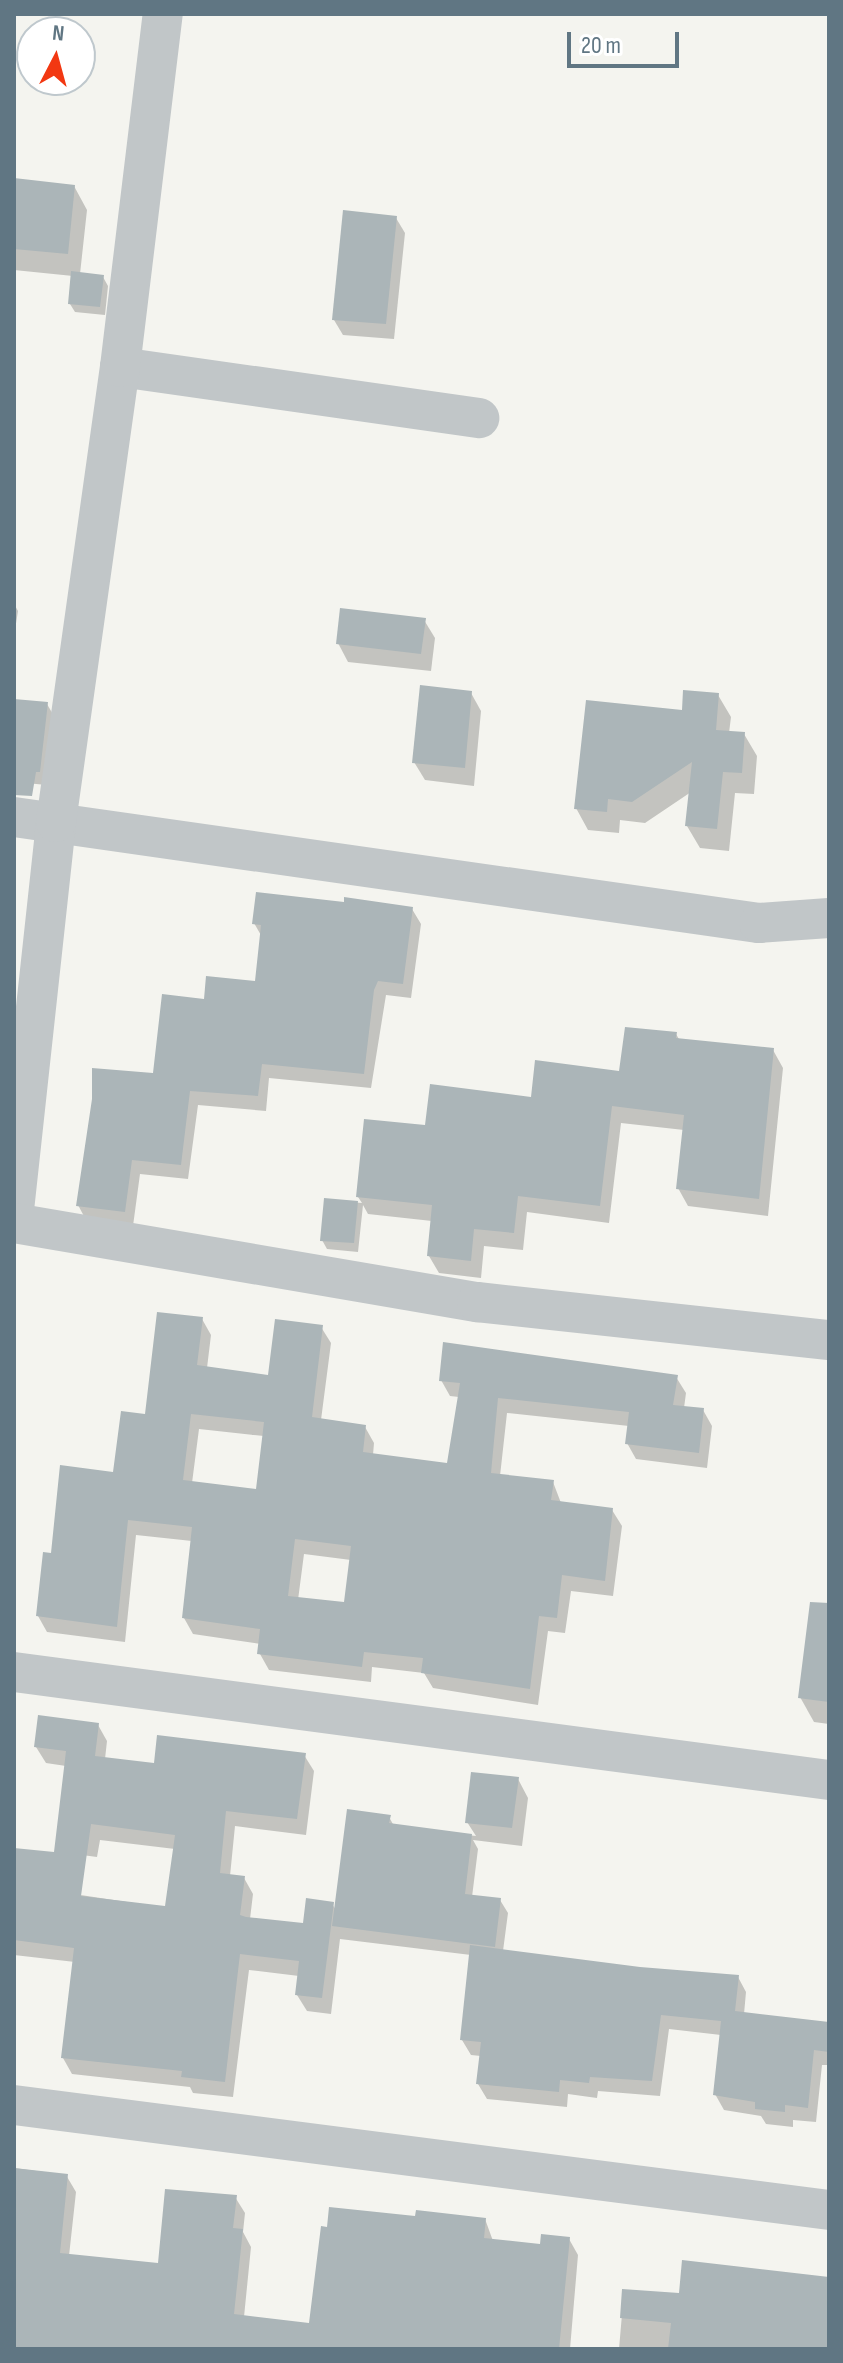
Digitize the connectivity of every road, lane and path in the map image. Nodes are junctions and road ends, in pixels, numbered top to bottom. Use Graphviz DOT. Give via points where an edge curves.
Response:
graph roads {
  1 [pos="163,14"];
  2 [pos="120,367"];
  3 [pos="479,418"];
  4 [pos="14,817"];
  5 [pos="56,822"];
  6 [pos="829,918"];
  7 [pos="14,1210"];
  8 [pos="14,1223"];
  9 [pos="829,1340"];
  10 [pos="14,1672"];
  11 [pos="829,1780"];
  12 [pos="14,2105"];
  13 [pos="829,2210"];
  1 -- 2 [label="street"];
  2 -- 3 [label="street"];
  2 -- 5 [label="street"];
  4 -- 5 [label="street"];
  5 -- 6 [label="street" via="759,923"];
  5 -- 7 [label="street"];
  8 -- 9 [label="street" via="477,1302"];
  10 -- 11 [label="street"];
  12 -- 13 [label="street"];
}
